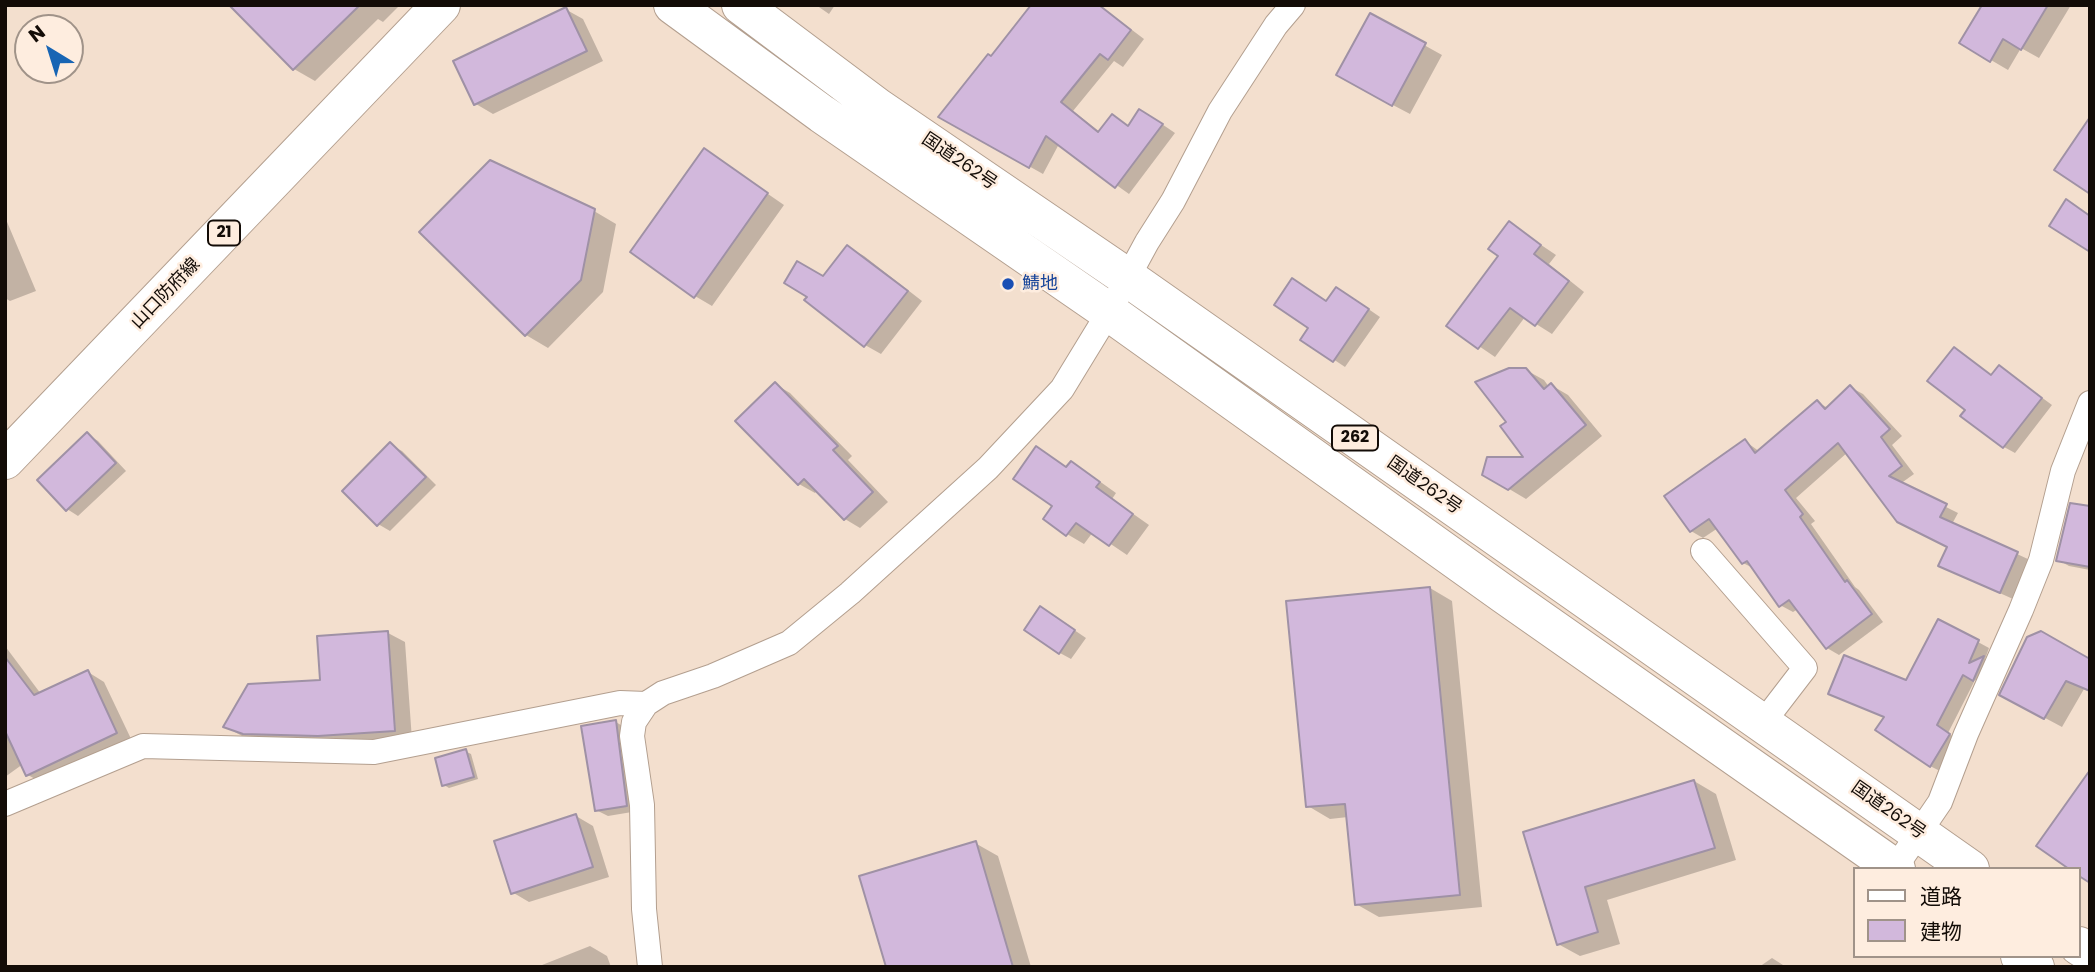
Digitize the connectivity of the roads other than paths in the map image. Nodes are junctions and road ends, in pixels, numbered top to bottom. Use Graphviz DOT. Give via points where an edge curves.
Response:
graph roads {
  1 [pos="441,5"];
  2 [pos="673,5"];
  3 [pos="741,5"];
  4 [pos="1293,5"];
  5 [pos="1128,278"];
  6 [pos="1110,313"];
  7 [pos="2090,403"];
  8 [pos="5,460"];
  9 [pos="1703,551"];
  10 [pos="646,704"];
  11 [pos="1762,724"];
  12 [pos="5,804"];
  13 [pos="1920,833"];
  14 [pos="1893,867"];
  15 [pos="1897,867"];
  16 [pos="1967,867"];
  17 [pos="650,967"];
  1 -- 8 [label="main road, 山口防府線 / 21"];
  2 -- 6 [label="main road, 262"];
  3 -- 5 [label="main road, 国道262号 / 262" via="877,107"];
  4 -- 5 [label="street" via="1220,111"];
  5 -- 6 [label="street"];
  5 -- 11 [label="main road, 国道262号 / 262"];
  6 -- 10 [label="street" via="1062,389 988,468 849,593 789,643"];
  6 -- 14 [label="main road, 262"];
  7 -- 13 [label="street" via="2063,471 2041,560 1940,802"];
  9 -- 11 [label="street" via="1805,668"];
  10 -- 12 [label="street" via="620,703 374,752 143,746"];
  10 -- 17 [label="street" via="634,722 632,736 642,804"];
  11 -- 13 [label="main road, 国道262号 / 262"];
  13 -- 15 [label="street"];
  13 -- 16 [label="main road, 国道262号 / 262"];
}
